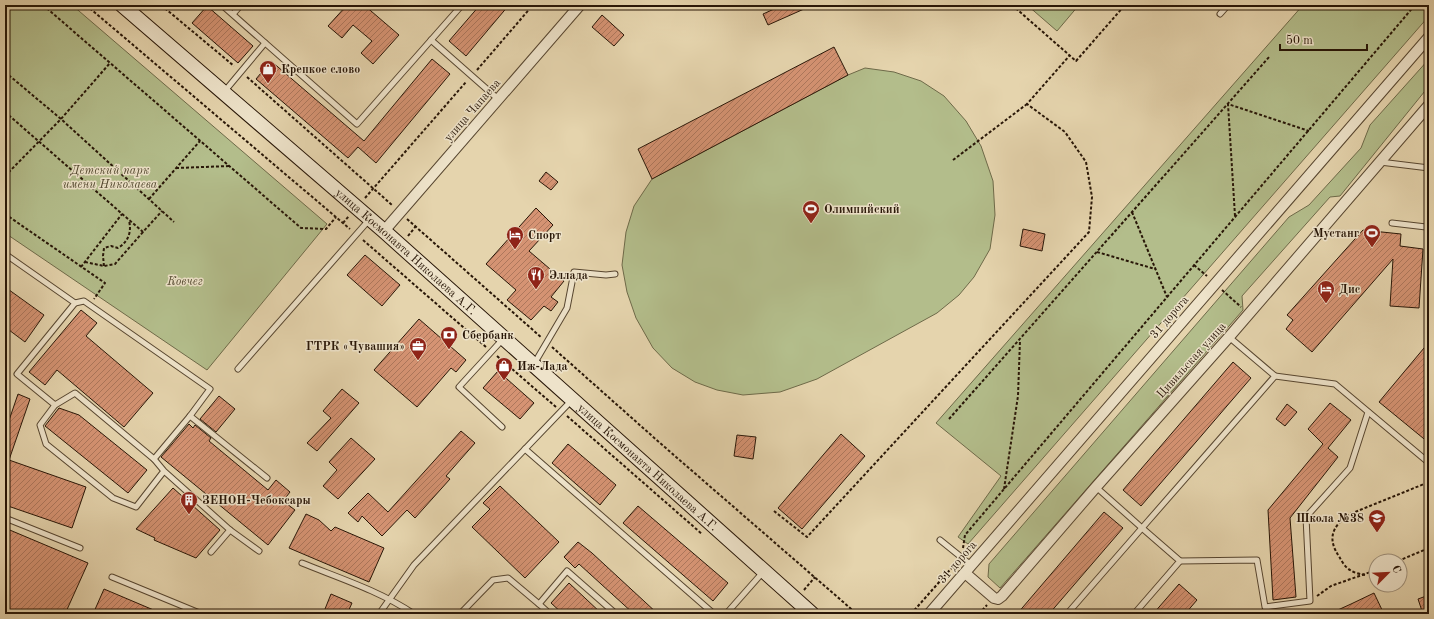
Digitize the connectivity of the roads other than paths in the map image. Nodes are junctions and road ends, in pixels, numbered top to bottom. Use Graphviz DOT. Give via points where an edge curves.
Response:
graph roads {
  1 [pos="122,5"];
  2 [pos="222,5"];
  3 [pos="241,5"];
  4 [pos="462,5"];
  5 [pos="579,5"];
  6 [pos="1228,5"];
  7 [pos="233,14"];
  8 [pos="1220,14"];
  9 [pos="1429,37"];
  10 [pos="431,40"];
  11 [pos="265,43"];
  12 [pos="223,92"];
  13 [pos="498,99"];
  14 [pos="1429,104"];
  15 [pos="1380,161"];
  16 [pos="1429,168"];
  17 [pos="370,219"];
  18 [pos="1392,224"];
  19 [pos="1429,225"];
  20 [pos="384,231"];
  21 [pos="5,254"];
  22 [pos="615,274"];
  23 [pos="75,303"];
  24 [pos="1229,337"];
  25 [pos="504,339"];
  26 [pos="533,365"];
  27 [pos="238,369"];
  28 [pos="1275,376"];
  29 [pos="572,400"];
  30 [pos="56,405"];
  31 [pos="1368,412"];
  32 [pos="190,416"];
  33 [pos="502,427"];
  34 [pos="525,449"];
  35 [pos="154,459"];
  36 [pos="1429,460"];
  37 [pos="164,471"];
  38 [pos="267,478"];
  39 [pos="1096,487"];
  40 [pos="5,518"];
  41 [pos="1142,528"];
  42 [pos="230,530"];
  43 [pos="940,540"];
  44 [pos="80,548"];
  45 [pos="259,551"];
  46 [pos="211,552"];
  47 [pos="1180,561"];
  48 [pos="302,563"];
  49 [pos="968,569"];
  50 [pos="764,571"];
  51 [pos="112,577"];
  52 [pos="388,600"];
  53 [pos="539,604"];
  54 [pos="202,614"];
  55 [pos="379,614"];
  56 [pos="414,614"];
  57 [pos="460,614"];
  58 [pos="550,614"];
  59 [pos="616,614"];
  60 [pos="714,614"];
  61 [pos="726,614"];
  62 [pos="811,614"];
  63 [pos="929,614"];
  64 [pos="1067,614"];
  65 [pos="1134,614"];
  1 -- 12 [label="street, улица Космонавта Николаева А.Г."];
  2 -- 7 [label="lane"];
  3 -- 7 [label="lane"];
  4 -- 10 [label="lane"];
  5 -- 13 [label="street, улица Чапаева"];
  6 -- 8 [label="lane"];
  7 -- 11 [label="lane"];
  9 -- 49 [label="street, 31 дорога"];
  10 -- 11 [label="lane" via="357,124"];
  10 -- 13 [label="lane"];
  11 -- 12 [label="lane"];
  12 -- 17 [label="street, улица Космонавта Николаева А.Г."];
  13 -- 20 [label="street, улица Чапаева"];
  14 -- 15 [label="street, Цивильская улица"];
  15 -- 16 [label="lane"];
  15 -- 24 [label="street, Цивильская улица"];
  17 -- 20 [label="street, улица Космонавта Николаева А.Г."];
  17 -- 27 [label="lane"];
  18 -- 19 [label="lane" via="1426,227"];
  20 -- 25 [label="street, улица Космонавта Николаева А.Г."];
  21 -- 23 [label="lane"];
  22 -- 26 [label="lane" via="574,272 567,308"];
  23 -- 30 [label="lane" via="17,374"];
  23 -- 32 [label="lane" via="84,301 210,389"];
  24 -- 28 [label="lane"];
  24 -- 39 [label="street, Цивильская улица"];
  25 -- 26 [label="street, улица Космонавта Николаева А.Г."];
  25 -- 33 [label="lane" via="460,387"];
  26 -- 29 [label="street, улица Космонавта Николаева А.Г."];
  28 -- 31 [label="lane" via="1335,384"];
  28 -- 41 [label="lane"];
  29 -- 34 [label="lane"];
  29 -- 50 [label="street, улица Космонавта Николаева А.Г."];
  30 -- 35 [label="lane" via="75,393"];
  30 -- 37 [label="lane" via="40,425 46,444 113,498 136,506"];
  31 -- 36 [label="lane" via="1428,462"];
  31 -- 47 [label="lane" via="1350,468 1306,517 1310,601 1265,607 1257,560"];
  32 -- 35 [label="lane"];
  32 -- 38 [label="lane"];
  34 -- 52 [label="lane" via="414,565"];
  34 -- 60 [label="lane"];
  35 -- 37 [label="lane"];
  37 -- 42 [label="lane"];
  39 -- 41 [label="lane"];
  39 -- 49 [label="street, Цивильская улица" via="998,599 994,598"];
  40 -- 44 [label="lane"];
  41 -- 47 [label="lane"];
  41 -- 64 [label="lane"];
  42 -- 45 [label="lane"];
  42 -- 46 [label="lane"];
  43 -- 49 [label="lane" via="961,557"];
  47 -- 65 [label="lane"];
  48 -- 52 [label="lane"];
  49 -- 63 [label="street, 31 дорога"];
  50 -- 61 [label="lane"];
  50 -- 62 [label="street, улица Космонавта Николаева А.Г."];
  51 -- 54 [label="lane"];
  52 -- 55 [label="lane"];
  52 -- 56 [label="lane"];
  53 -- 57 [label="lane" via="508,578 493,580"];
  53 -- 58 [label="lane"];
  53 -- 59 [label="lane" via="567,571"];
}
